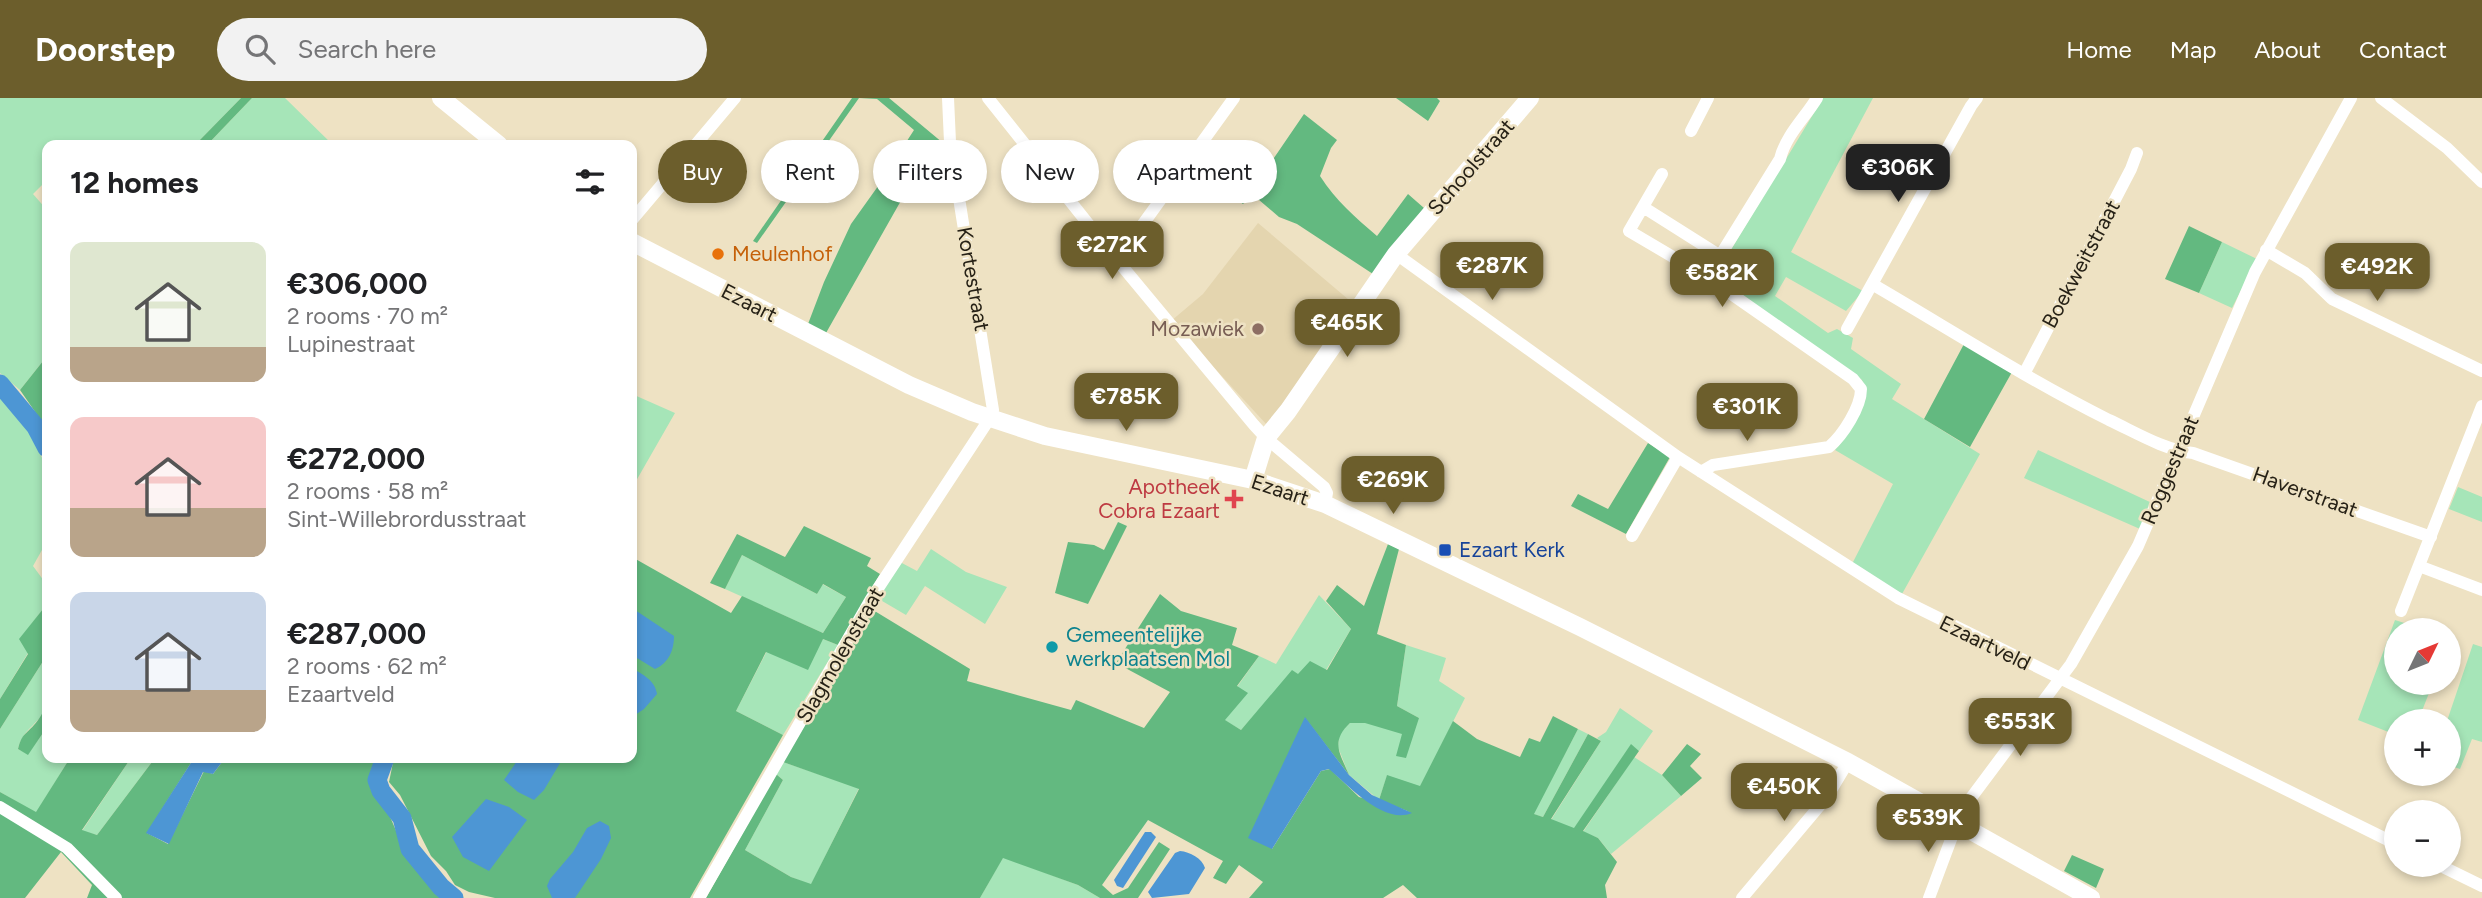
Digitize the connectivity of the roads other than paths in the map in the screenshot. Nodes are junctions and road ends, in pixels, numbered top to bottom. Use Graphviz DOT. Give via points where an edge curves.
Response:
graph roads {
  1 [pos="441,98"];
  2 [pos="735,98"];
  3 [pos="948,98"];
  4 [pos="988,98"];
  5 [pos="1234,98"];
  6 [pos="1530,98"];
  7 [pos="1707,98"];
  8 [pos="1817,98"];
  9 [pos="1978,98"];
  10 [pos="2351,98"];
  11 [pos="2381,98"];
  12 [pos="1691,131"];
  13 [pos="493,140"];
  14 [pos="2137,153"];
  15 [pos="1662,174"];
  16 [pos="2482,182"];
  17 [pos="1643,207"];
  18 [pos="637,213"];
  19 [pos="637,245"];
  20 [pos="2266,250"];
  21 [pos="1396,254"];
  22 [pos="1719,256"];
  23 [pos="1117,260"];
  24 [pos="1707,277"];
  25 [pos="1872,284"];
  26 [pos="1847,329"];
  27 [pos="2482,371"];
  28 [pos="2024,374"];
  29 [pos="2482,406"];
  30 [pos="990,418"];
  31 [pos="1266,438"];
  32 [pos="2178,451"];
  33 [pos="1678,457"];
  34 [pos="1701,472"];
  35 [pos="1252,480"];
  36 [pos="1325,505"];
  37 [pos="1632,536"];
  38 [pos="2431,537"];
  39 [pos="2419,566"];
  40 [pos="2482,590"];
  41 [pos="2401,611"];
  42 [pos="2060,679"];
  43 [pos="1847,762"];
  44 [pos="0,807"];
  45 [pos="1958,823"];
  46 [pos="2384,838"];
  47 [pos="2461,876"];
  48 [pos="2482,886"];
  49 [pos="116,898"];
  50 [pos="699,898"];
  51 [pos="1742,898"];
  52 [pos="1929,898"];
  53 [pos="2091,898"];
  1 -- 13 [label="main road"];
  2 -- 18 [label="street"];
  3 -- 30 [label="street, Kortestraat" via="950,142 994,403"];
  4 -- 23 [label="street"];
  5 -- 23 [label="street"];
  6 -- 21 [label="main road, Schoolstraat"];
  7 -- 12 [label="street"];
  8 -- 22 [label="street" via="1793,130"];
  9 -- 25 [label="street"];
  10 -- 20 [label="street, Roggestraat"];
  11 -- 16 [label="street" via="2447,148"];
  14 -- 28 [label="street, Boekweitstraat"];
  15 -- 17 [label="street"];
  17 -- 22 [label="street"];
  17 -- 24 [label="street" via="1629,231"];
  19 -- 30 [label="main road, Ezaart" via="909,385"];
  20 -- 27 [label="street" via="2305,273 2332,299"];
  20 -- 32 [label="street, Roggestraat"];
  21 -- 31 [label="main road, Schoolstraat"];
  21 -- 33 [label="street, Ezaartveld"];
  22 -- 24 [label="street"];
  23 -- 31 [label="street"];
  24 -- 34 [label="street" via="1853,379 1861,397 1835,441 1822,449 1723,463"];
  25 -- 26 [label="street"];
  25 -- 28 [label="street"];
  28 -- 32 [label="street"];
  29 -- 38 [label="street"];
  30 -- 35 [label="main road, Ezaart" via="1045,436"];
  30 -- 50 [label="street, Slagmolenstraat" via="872,599"];
  31 -- 35 [label="main road, Schoolstraat"];
  31 -- 36 [label="street" via="1324,487"];
  32 -- 38 [label="street, Haverstraat"];
  32 -- 42 [label="street, Roggestraat" via="2138,546"];
  33 -- 34 [label="street, Ezaartveld"];
  33 -- 37 [label="street"];
  34 -- 42 [label="street, Ezaartveld" via="1898,598"];
  35 -- 36 [label="main road, Ezaart"];
  36 -- 43 [label="main road, Ezaart"];
  38 -- 39 [label="street"];
  39 -- 40 [label="street"];
  39 -- 41 [label="street"];
  42 -- 45 [label="street, Roggestraat" via="1962,810"];
  42 -- 46 [label="street, Ezaartveld"];
  43 -- 45 [label="main road, Ezaart"];
  43 -- 51 [label="street" via="1827,797"];
  44 -- 49 [label="street" via="67,848"];
  45 -- 52 [label="street, Roggestraat"];
  45 -- 53 [label="main road, Ezaart"];
  47 -- 48 [label="street"];
}
